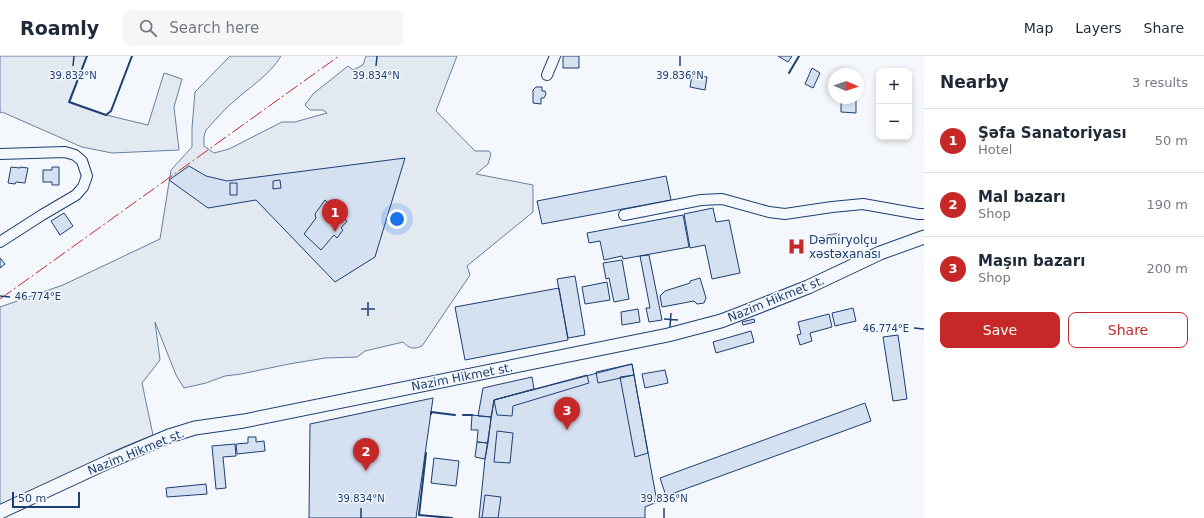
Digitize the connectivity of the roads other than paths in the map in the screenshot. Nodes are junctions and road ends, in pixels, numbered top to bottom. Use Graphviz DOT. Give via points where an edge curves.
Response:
graph roads {
  1 [pos="555,56"];
  2 [pos="547,76"];
  3 [pos="0,154"];
  4 [pos="924,214"];
  5 [pos="624,215"];
  6 [pos="924,237"];
  7 [pos="0,242"];
  8 [pos="0,512"];
  1 -- 2 [label="street"];
  3 -- 7 [label="street" via="65,152 75,155 82,161 87,176 83,188 76,195"];
  4 -- 5 [label="street" via="863,204 785,214 722,199 701,200"];
  6 -- 8 [label="main road, Nazim Hikmet st." via="880,253 808,287 742,313 668,335 252,419 195,428 168,436"];
}
